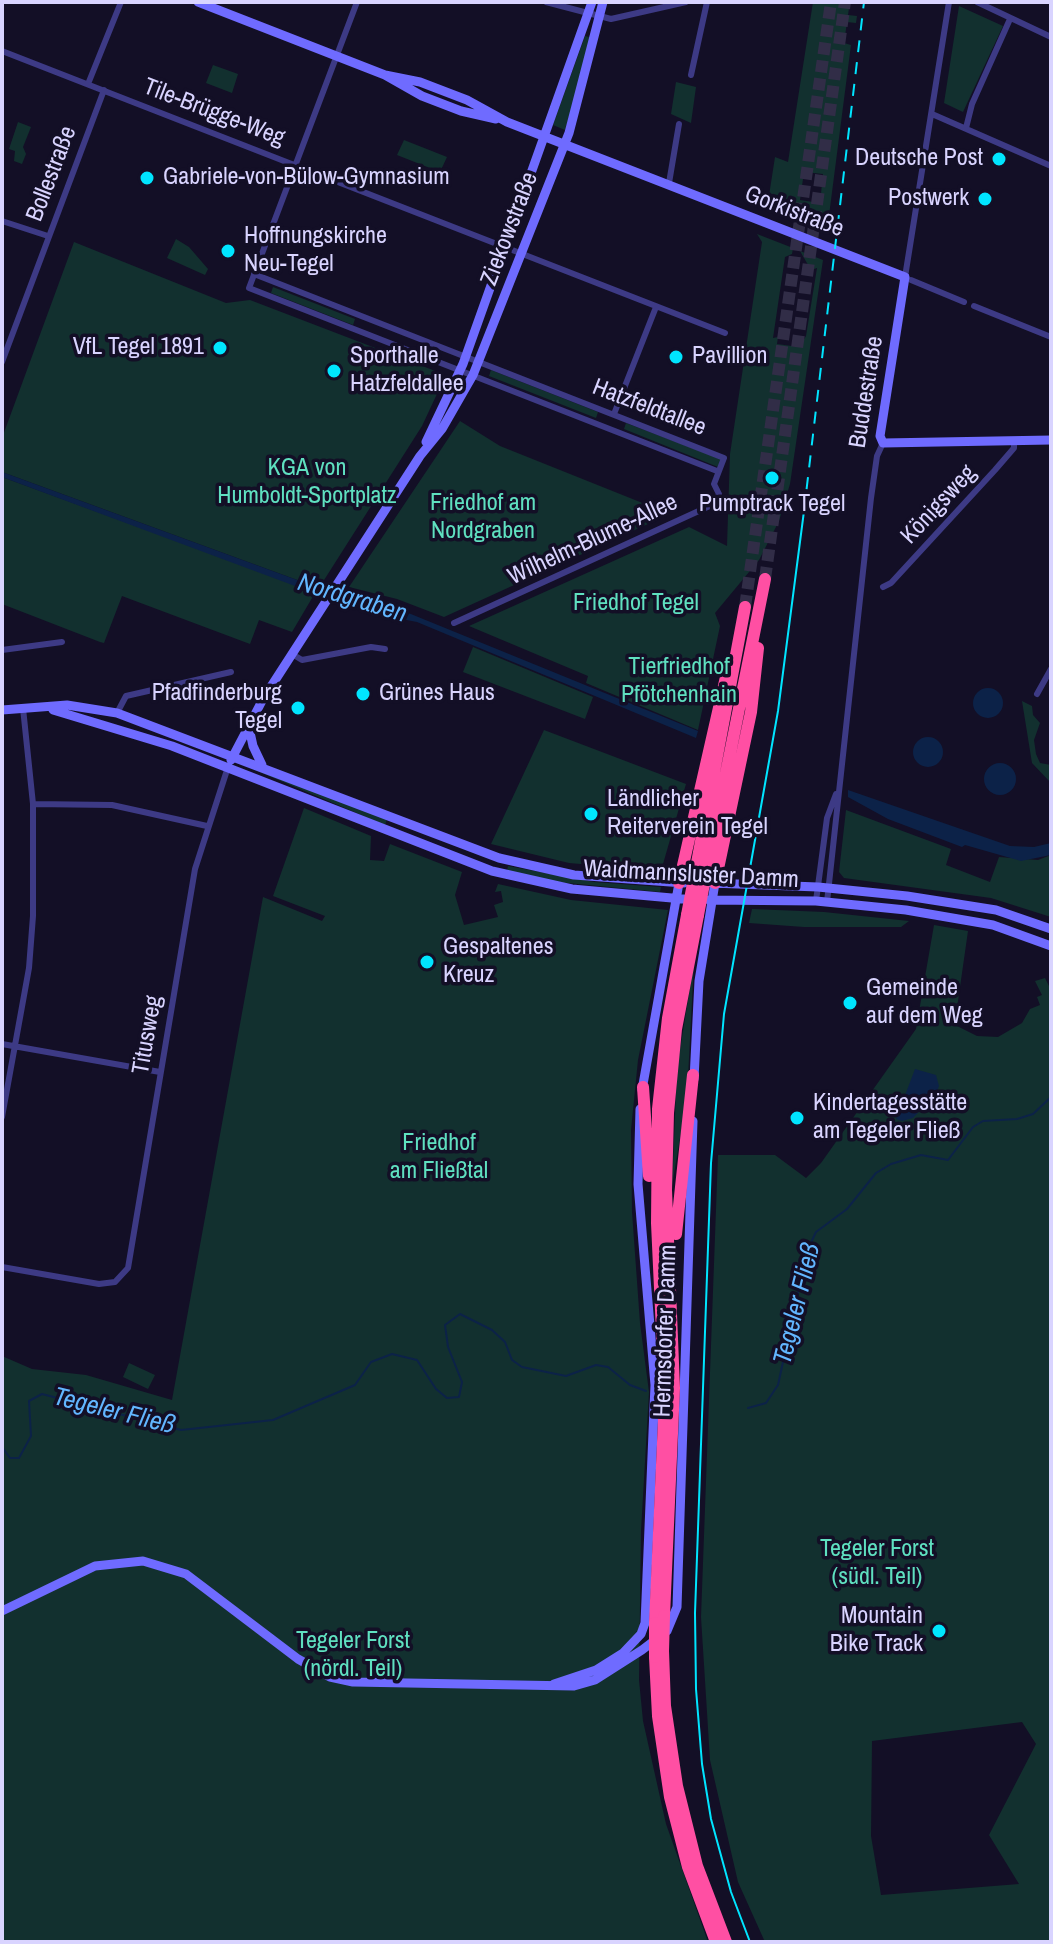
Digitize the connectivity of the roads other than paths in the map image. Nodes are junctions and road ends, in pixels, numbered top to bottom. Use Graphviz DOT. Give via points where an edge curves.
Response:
graph roads {
  1 [pos="121,2"];
  2 [pos="198,2"];
  3 [pos="357,2"];
  4 [pos="546,2"];
  5 [pos="592,2"];
  6 [pos="603,2"];
  7 [pos="686,2"];
  8 [pos="707,2"];
  9 [pos="949,2"];
  10 [pos="977,2"];
  11 [pos="588,15"];
  12 [pos="601,18"];
  13 [pos="1010,19"];
  14 [pos="1051,37"];
  15 [pos="2,51"];
  16 [pos="338,57"];
  17 [pos="691,75"];
  18 [pos="88,84"];
  19 [pos="104,90"];
  20 [pos="932,114"];
  21 [pos="679,124"];
  22 [pos="966,128"];
  23 [pos="545,137"];
  24 [pos="565,144"];
  25 [pos="296,165"];
  26 [pos="1051,166"];
  27 [pos="669,183"];
  28 [pos="2,221"];
  29 [pos="48,236"];
  30 [pos="506,247"];
  31 [pos="521,254"];
  32 [pos="254,274"];
  33 [pos="908,279"];
  34 [pos="964,302"];
  35 [pos="974,306"];
  36 [pos="656,307"];
  37 [pos="725,333"];
  38 [pos="1051,337"];
  39 [pos="464,356"];
  40 [pos="2,362"];
  41 [pos="480,363"];
  42 [pos="461,370"];
  43 [pos="473,375"];
  44 [pos="614,414"];
  45 [pos="1051,440"];
  46 [pos="1014,442"];
  47 [pos="883,443"];
  48 [pos="420,456"];
  49 [pos="717,471"];
  50 [pos="765,579"];
  51 [pos="883,587"];
  52 [pos="752,608"];
  53 [pos="454,623"];
  54 [pos="742,627"];
  55 [pos="62,642"];
  56 [pos="385,649"];
  57 [pos="2,650"];
  58 [pos="292,654"];
  59 [pos="1051,669"];
  60 [pos="231,672"];
  61 [pos="1037,694"];
  62 [pos="23,708"];
  63 [pos="50,709"];
  64 [pos="2,710"];
  65 [pos="117,713"];
  66 [pos="248,723"];
  67 [pos="113,725"];
  68 [pos="233,754"];
  69 [pos="262,765"];
  70 [pos="228,767"];
  71 [pos="33,804"];
  72 [pos="207,826"];
  73 [pos="702,868"];
  74 [pos="679,883"];
  75 [pos="715,883"];
  76 [pos="823,887"];
  77 [pos="677,899"];
  78 [pos="712,900"];
  79 [pos="816,901"];
  80 [pos="827,902"];
  81 [pos="692,915"];
  82 [pos="1051,929"];
  83 [pos="1051,946"];
  84 [pos="2,1044"];
  85 [pos="15,1047"];
  86 [pos="160,1072"];
  87 [pos="693,1075"];
  88 [pos="643,1087"];
  89 [pos="2,1117"];
  90 [pos="2,1267"];
  91 [pos="661,1283"];
  92 [pos="674,1365"];
  93 [pos="2,1611"];
  94 [pos="659,1620"];
  95 [pos="659,1654"];
  96 [pos="551,1686"];
  97 [pos="716,1942"];
  98 [pos="726,1942"];
  1 -- 18 [label="street"];
  2 -- 16 [label="main road, Gorkistraße"];
  3 -- 16 [label="street"];
  4 -- 11 [label="street"];
  5 -- 11 [label="main road, Ziekowstraße"];
  6 -- 12 [label="main road, Ziekowstraße"];
  7 -- 12 [label="street"];
  8 -- 17 [label="street"];
  9 -- 20 [label="street, Buddestraße"];
  10 -- 13 [label="street"];
  11 -- 12 [label="street"];
  11 -- 23 [label="main road, Ziekowstraße"];
  12 -- 24 [label="main road, Ziekowstraße"];
  13 -- 14 [label="street"];
  13 -- 22 [label="street"];
  15 -- 18 [label="street, Tile-Brügge-Weg"];
  16 -- 23 [label="main road, Gorkistraße" via="422,96"];
  16 -- 25 [label="street"];
  18 -- 19 [label="street, Tile-Brügge-Weg"];
  19 -- 25 [label="street, Tile-Brügge-Weg"];
  19 -- 29 [label="street, Bollestraße"];
  20 -- 22 [label="street"];
  20 -- 33 [label="street, Buddestraße"];
  21 -- 27 [label="street"];
  22 -- 26 [label="street"];
  23 -- 24 [label="main road, Gorkistraße"];
  23 -- 30 [label="main road, Ziekowstraße"];
  24 -- 27 [label="main road, Gorkistraße"];
  24 -- 31 [label="main road, Ziekowstraße"];
  25 -- 30 [label="street, Tile-Brügge-Weg"];
  25 -- 32 [label="street"];
  27 -- 33 [label="main road, Gorkistraße"];
  28 -- 29 [label="street"];
  29 -- 40 [label="street, Bollestraße"];
  30 -- 31 [label="street, Tile-Brügge-Weg"];
  30 -- 39 [label="main road, Ziekowstraße"];
  31 -- 36 [label="street, Tile-Brügge-Weg"];
  31 -- 41 [label="main road, Ziekowstraße"];
  32 -- 39 [label="street, Hatzfeldtallee"];
  32 -- 42 [label="street, Hatzfeldtallee" via="249,288"];
  33 -- 34 [label="street, Gorkistraße"];
  33 -- 47 [label="main road, Buddestraße" via="880,436"];
  35 -- 38 [label="street"];
  36 -- 37 [label="street, Tile-Brügge-Weg"];
  36 -- 44 [label="street"];
  39 -- 41 [label="street, Hatzfeldtallee"];
  39 -- 42 [label="main road, Ziekowstraße"];
  41 -- 43 [label="main road, Ziekowstraße"];
  41 -- 44 [label="street, Hatzfeldtallee"];
  42 -- 43 [label="street, Hatzfeldtallee"];
  42 -- 48 [label="main road, Ziekowstraße"];
  43 -- 48 [label="main road, Ziekowstraße"];
  43 -- 49 [label="street, Hatzfeldtallee"];
  44 -- 49 [label="street, Hatzfeldtallee" via="721,455 724,464"];
  45 -- 46 [label="main road"];
  46 -- 47 [label="main road"];
  46 -- 51 [label="street, Königsweg" via="995,470"];
  47 -- 76 [label="street, Buddestraße" via="875,471"];
  48 -- 58 [label="main road, Ziekowstraße"];
  49 -- 53 [label="street, Wilhelm-Blume-Allee" via="714,484 719,494 714,504"];
  50 -- 52 [label="highway"];
  52 -- 54 [label="highway"];
  52 -- 73 [label="highway"];
  52 -- 75 [label="highway" via="751,712"];
  54 -- 73 [label="highway"];
  54 -- 74 [label="highway" via="725,676"];
  55 -- 57 [label="street"];
  56 -- 58 [label="street" via="302,660"];
  58 -- 66 [label="main road, Ziekowstraße"];
  59 -- 61 [label="street"];
  60 -- 65 [label="street" via="126,696"];
  62 -- 63 [label="main road, Waidmannsluster Damm"];
  62 -- 64 [label="main road, Waidmannsluster Damm"];
  62 -- 71 [label="street"];
  63 -- 65 [label="main road, Waidmannsluster Damm" via="67,705"];
  63 -- 67 [label="main road, Waidmannsluster Damm"];
  65 -- 67 [label="main road"];
  65 -- 68 [label="main road, Waidmannsluster Damm"];
  66 -- 68 [label="main road, Ziekowstraße"];
  66 -- 69 [label="main road"];
  67 -- 70 [label="main road, Waidmannsluster Damm"];
  68 -- 69 [label="main road, Waidmannsluster Damm"];
  68 -- 70 [label="main road, Ziekowstraße"];
  69 -- 74 [label="main road, Waidmannsluster Damm" via="502,859 574,875"];
  70 -- 72 [label="street, Titusweg"];
  70 -- 77 [label="main road, Waidmannsluster Damm" via="492,871 572,889"];
  71 -- 72 [label="street" via="112,805"];
  71 -- 85 [label="street" via="33,916"];
  72 -- 86 [label="street, Titusweg"];
  73 -- 81 [label="highway, bridge"];
  74 -- 75 [label="main road, Waidmannsluster Damm"];
  74 -- 77 [label="main road, Hermsdorfer Damm"];
  75 -- 76 [label="main road, Waidmannsluster Damm"];
  75 -- 78 [label="main road, Hermsdorfer Damm"];
  76 -- 79 [label="street, Buddestraße"];
  76 -- 80 [label="street, Buddestraße"];
  76 -- 82 [label="main road, Waidmannsluster Damm" via="980,907"];
  77 -- 78 [label="main road, Waidmannsluster Damm"];
  77 -- 88 [label="main road, Hermsdorfer Damm"];
  78 -- 79 [label="main road, Waidmannsluster Damm"];
  78 -- 87 [label="main road, Hermsdorfer Damm" via="699,981"];
  79 -- 80 [label="main road, Waidmannsluster Damm"];
  80 -- 83 [label="main road, Waidmannsluster Damm" via="972,920"];
  81 -- 91 [label="highway" via="668,1018 658,1109"];
  81 -- 92 [label="highway" via="668,1113"];
  84 -- 85 [label="street"];
  85 -- 86 [label="street"];
  85 -- 89 [label="street"];
  86 -- 90 [label="street, Titusweg" via="128,1268 115,1282 88,1283"];
  87 -- 92 [label="highway" via="675,1225"];
  87 -- 96 [label="main road, Hermsdorfer Damm" via="677,1607 667,1631 609,1672 583,1684"];
  88 -- 91 [label="highway" via="652,1245"];
  88 -- 96 [label="main road, Hermsdorfer Damm" via="638,1184 656,1397 645,1623 623,1653 596,1670"];
  91 -- 94 [label="highway" via="665,1397"];
  92 -- 94 [label="highway"];
  93 -- 96 [label="main road, Hermsdorfer Damm" via="95,1566 143,1561 197,1581 298,1659 333,1677 370,1684"];
  94 -- 95 [label="highway, bridge"];
  95 -- 97 [label="highway" via="658,1716 670,1797 688,1867"];
  95 -- 98 [label="highway" via="677,1786 697,1866"];
}
